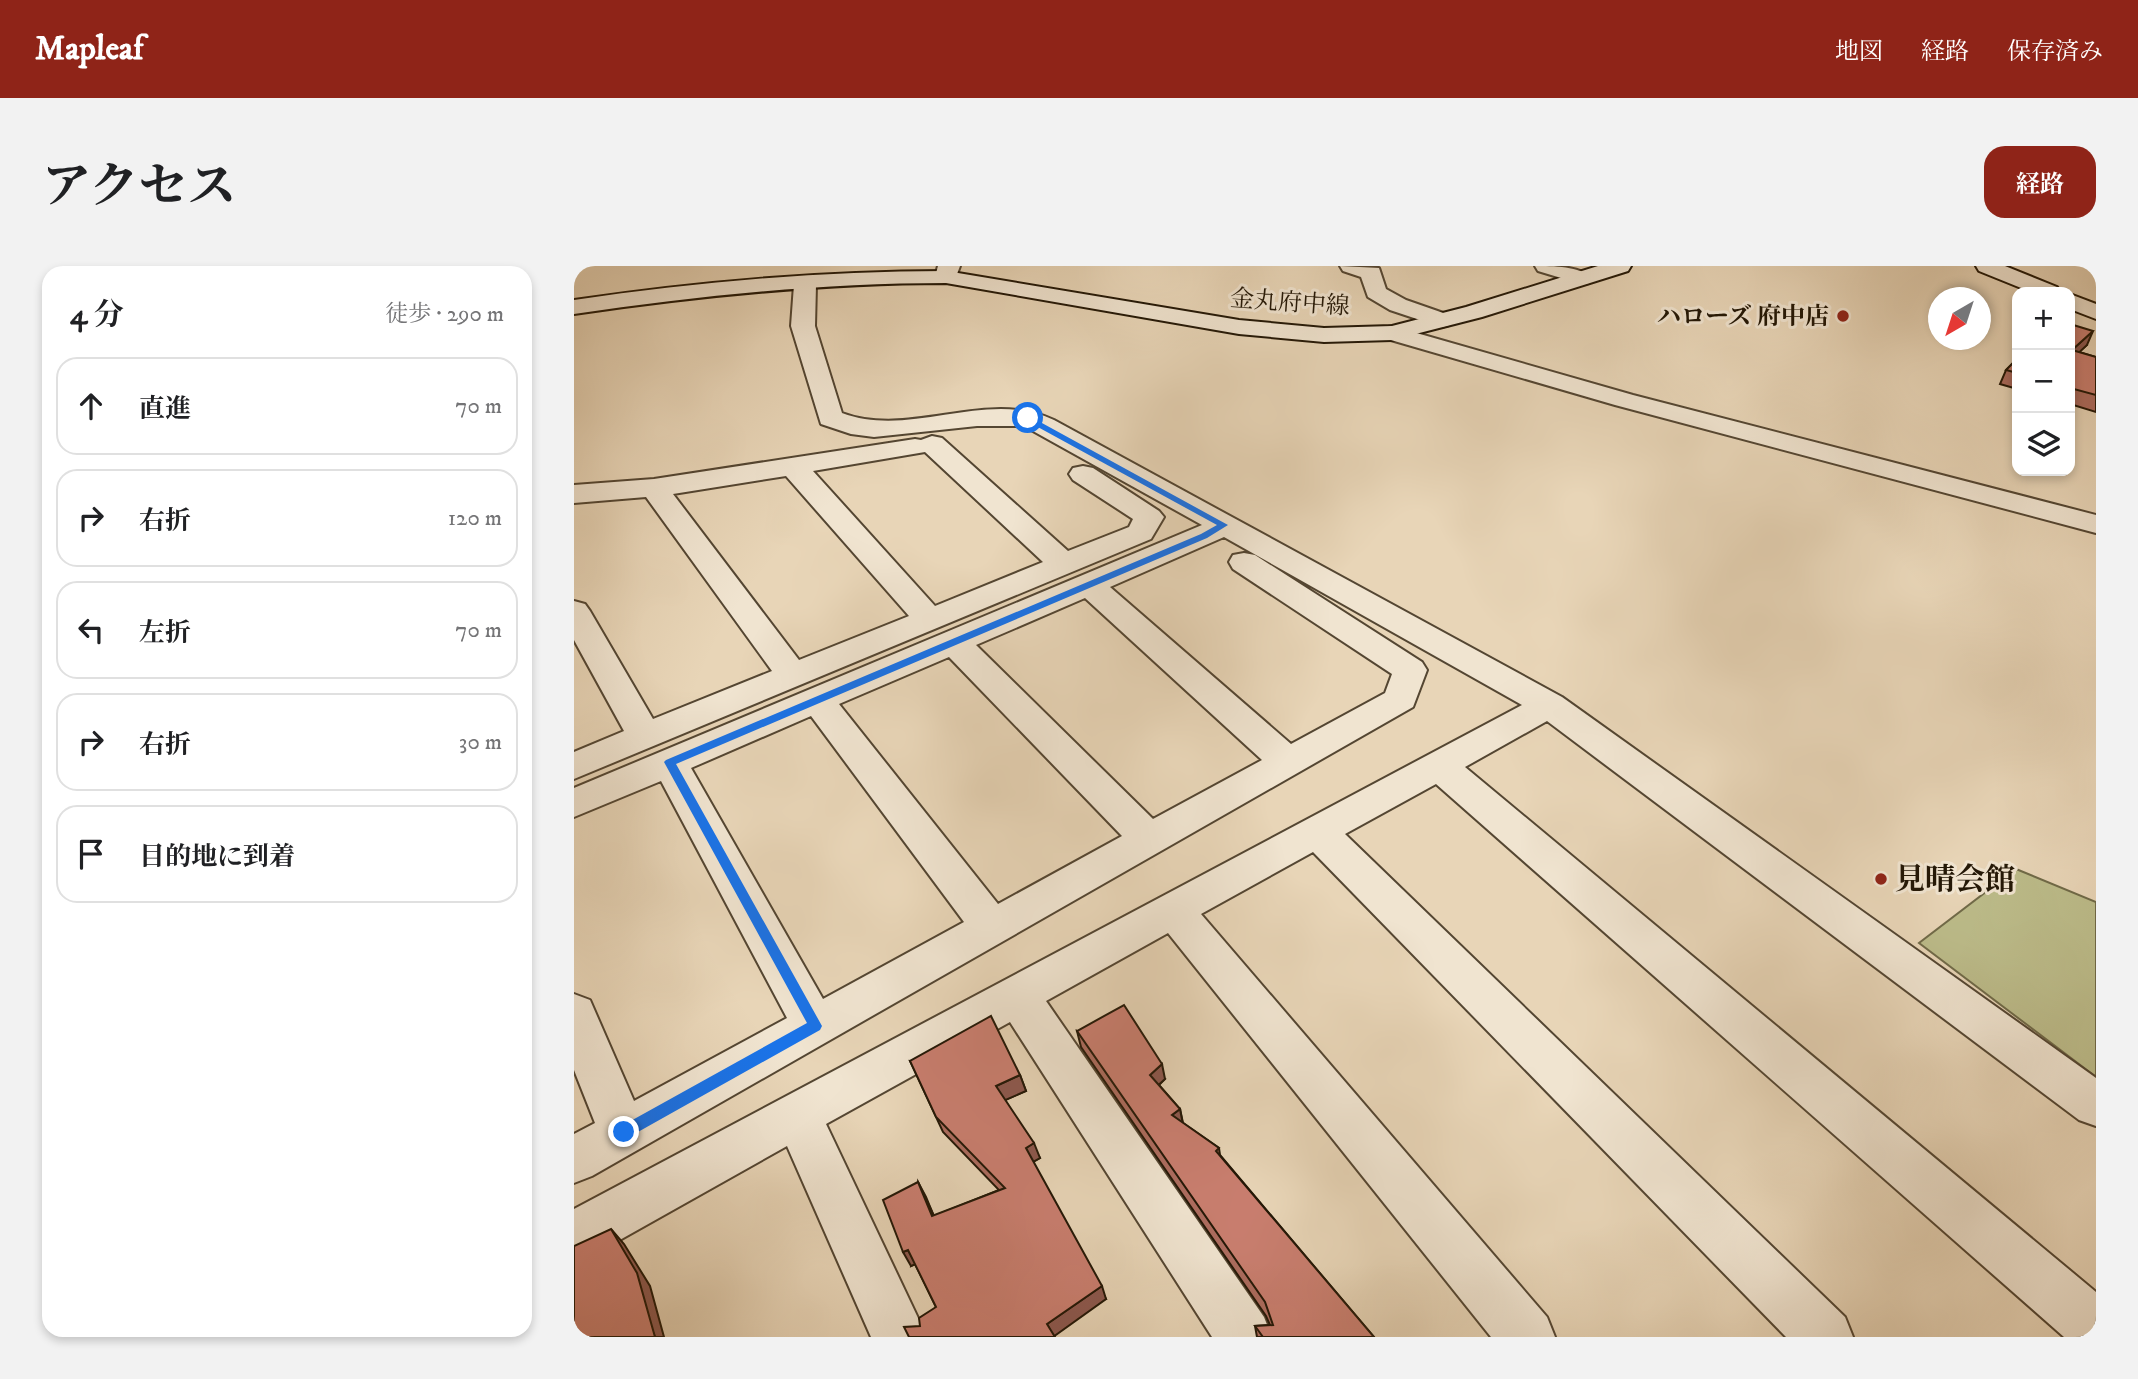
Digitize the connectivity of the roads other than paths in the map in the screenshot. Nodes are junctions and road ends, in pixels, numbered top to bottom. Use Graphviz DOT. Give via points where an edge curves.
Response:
graph roads {
  1 [pos="1546,266"];
  2 [pos="1620,266"];
  3 [pos="1987,266"];
  4 [pos="1370,268"];
  5 [pos="947,271"];
  6 [pos="1581,278"];
  7 [pos="805,285"];
  8 [pos="2037,287"];
  9 [pos="2075,303"];
  10 [pos="574,307"];
  11 [pos="2096,312"];
  12 [pos="1441,320"];
  13 [pos="1392,333"];
  14 [pos="932,444"];
  15 [pos="1067,450"];
  16 [pos="793,466"];
  17 [pos="654,488"];
  18 [pos="574,494"];
  19 [pos="2096,524"];
  20 [pos="1214,531"];
  21 [pos="1077,574"];
  22 [pos="574,611"];
  23 [pos="942,631"];
  24 [pos="805,688"];
  25 [pos="1549,705"];
  26 [pos="658,749"];
  27 [pos="1288,762"];
  28 [pos="1438,765"];
  29 [pos="574,766"];
  30 [pos="574,803"];
  31 [pos="1317,831"];
  32 [pos="1149,839"];
  33 [pos="1173,910"];
  34 [pos="992,927"];
  35 [pos="1017,995"];
  36 [pos="574,1013"];
  37 [pos="815,1026"];
  38 [pos="2096,1105"];
  39 [pos="797,1115"];
  40 [pos="624,1132"];
  41 [pos="574,1160"];
  42 [pos="574,1237"];
  43 [pos="2096,1328"];
  44 [pos="899,1337"];
  45 [pos="1244,1337"];
  46 [pos="1527,1337"];
  47 [pos="1825,1337"];
  1 -- 6 [label="street"];
  2 -- 6 [label="street, 金丸府中線"];
  3 -- 8 [label="street"];
  4 -- 12 [label="street" via="1376,292"];
  5 -- 7 [label="street, 金丸府中線"];
  5 -- 13 [label="street, 金丸府中線" via="1239,327 1324,335"];
  6 -- 12 [label="street, 金丸府中線"];
  7 -- 10 [label="street, 金丸府中線" via="690,290"];
  7 -- 15 [label="street" via="803,326 830,418 846,427 875,429 1028,418"];
  9 -- 11 [label="street"];
  12 -- 13 [label="street, 金丸府中線"];
  13 -- 19 [label="street" via="1624,400"];
  14 -- 15 [label="street" via="1002,436"];
  14 -- 16 [label="street"];
  14 -- 21 [label="street"];
  15 -- 20 [label="street"];
  15 -- 21 [label="street" via="1149,517 1140,533"];
  16 -- 17 [label="street"];
  16 -- 23 [label="street"];
  17 -- 18 [label="street"];
  17 -- 24 [label="street"];
  20 -- 21 [label="street"];
  20 -- 25 [label="street"];
  20 -- 27 [label="street" via="1410,670 1401,699"];
  21 -- 23 [label="street"];
  21 -- 27 [label="street"];
  22 -- 26 [label="street"];
  23 -- 24 [label="street"];
  23 -- 32 [label="street"];
  24 -- 26 [label="street"];
  24 -- 34 [label="street"];
  25 -- 28 [label="street"];
  25 -- 38 [label="street"];
  26 -- 29 [label="street"];
  26 -- 30 [label="street"];
  26 -- 37 [label="street"];
  27 -- 32 [label="street"];
  28 -- 31 [label="street"];
  28 -- 43 [label="street"];
  31 -- 33 [label="street"];
  31 -- 47 [label="street"];
  32 -- 34 [label="street"];
  33 -- 35 [label="street"];
  33 -- 46 [label="street"];
  34 -- 37 [label="street"];
  35 -- 39 [label="street"];
  35 -- 45 [label="street"];
  36 -- 40 [label="street"];
  37 -- 40 [label="street"];
  39 -- 42 [label="street"];
  39 -- 44 [label="street"];
  40 -- 41 [label="street"];
}
